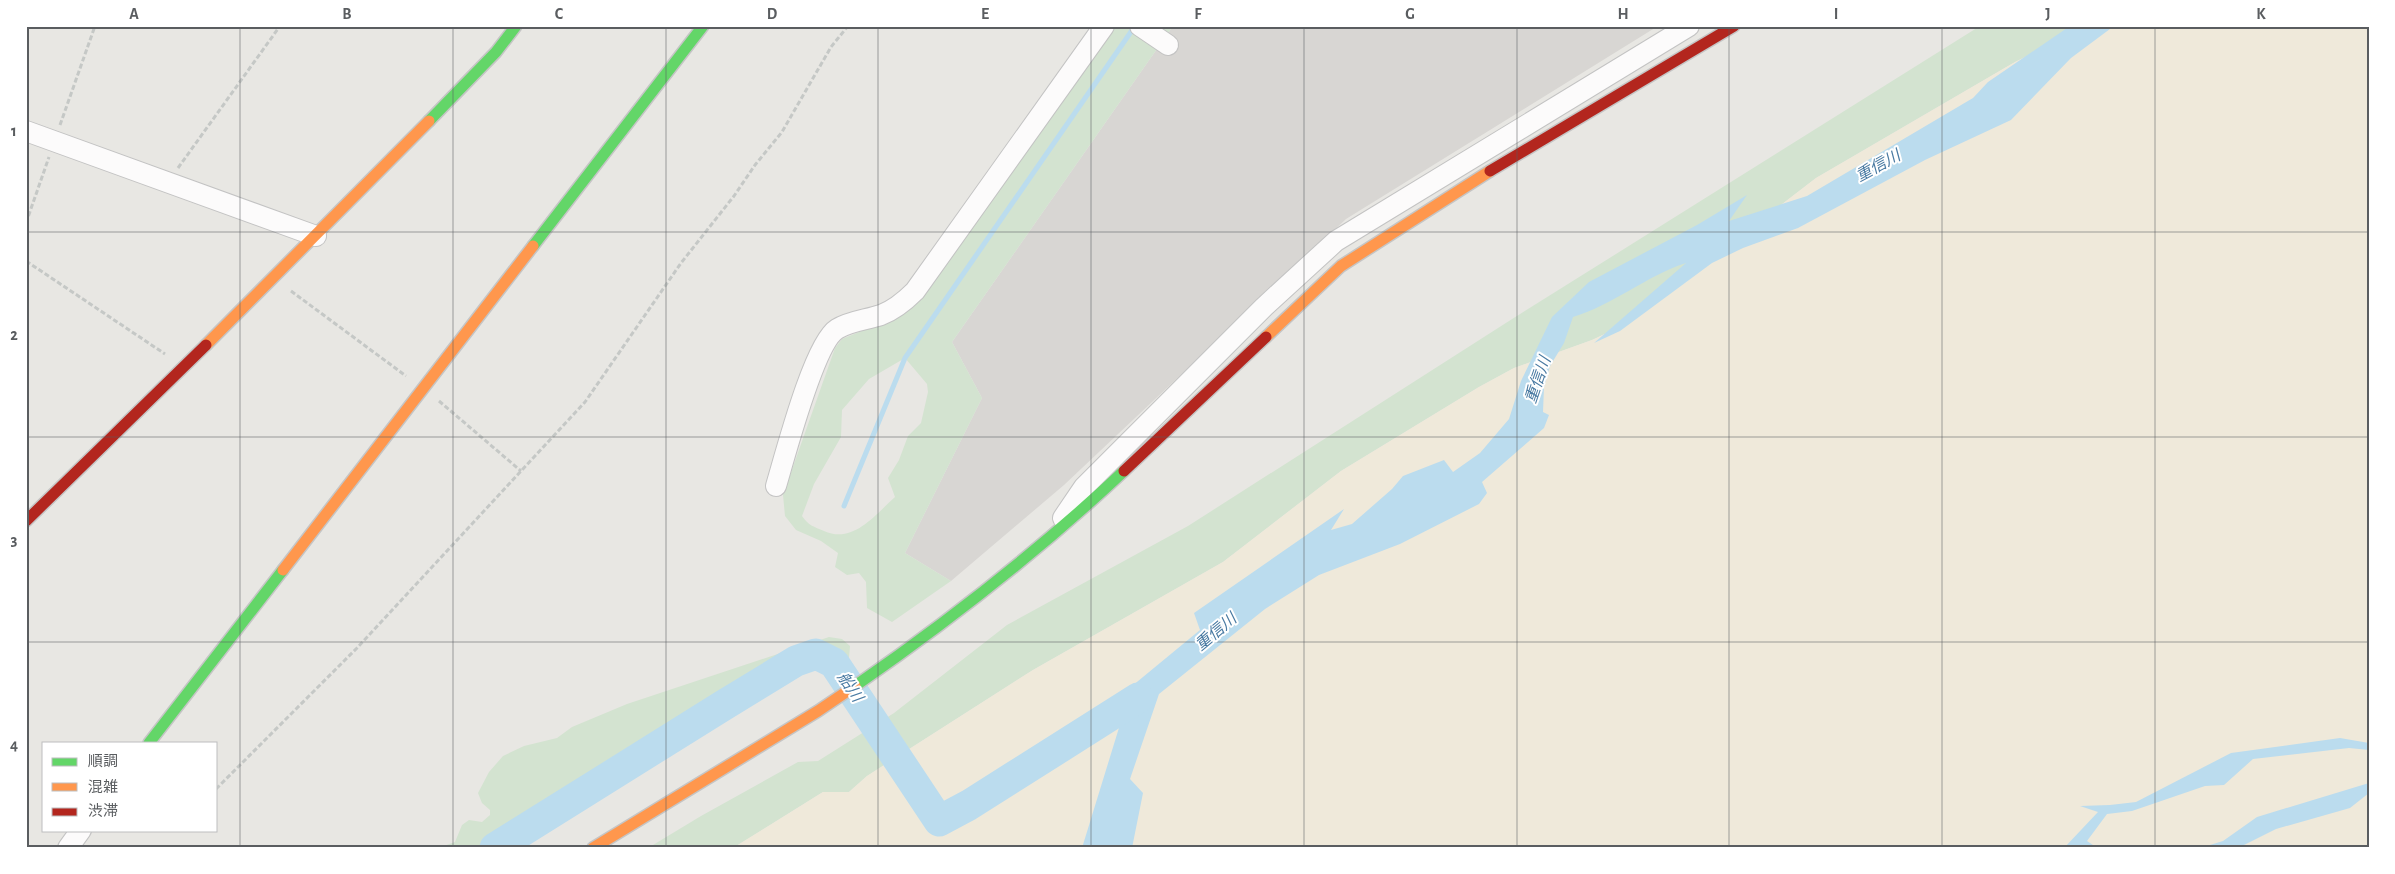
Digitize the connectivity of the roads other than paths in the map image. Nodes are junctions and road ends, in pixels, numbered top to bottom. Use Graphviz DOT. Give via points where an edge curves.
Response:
graph roads {
  1 [pos="516,26"];
  2 [pos="703,26"];
  3 [pos="1104,26"];
  4 [pos="1140,26"];
  5 [pos="1689,26"];
  6 [pos="1734,26"];
  7 [pos="1166,44"];
  8 [pos="26,131"];
  9 [pos="316,236"];
  10 [pos="776,486"];
  11 [pos="26,522"];
  12 [pos="1050,539"];
  13 [pos="150,742"];
  14 [pos="80,832"];
  15 [pos="68,848"];
  16 [pos="593,848"];
  1 -- 9 [label="street" via="496,52"];
  2 -- 13 [label="street"];
  3 -- 10 [label="street" via="915,291 901,304 881,315 835,330 824,344 811,374"];
  4 -- 7 [label="street"];
  5 -- 12 [label="street" via="1336,241 1264,307 1084,487"];
  6 -- 12 [label="street" via="1468,185 1341,266"];
  8 -- 9 [label="street"];
  9 -- 11 [label="street"];
  12 -- 16 [label="street" via="937,629 818,711"];
  14 -- 15 [label="street"];
}
